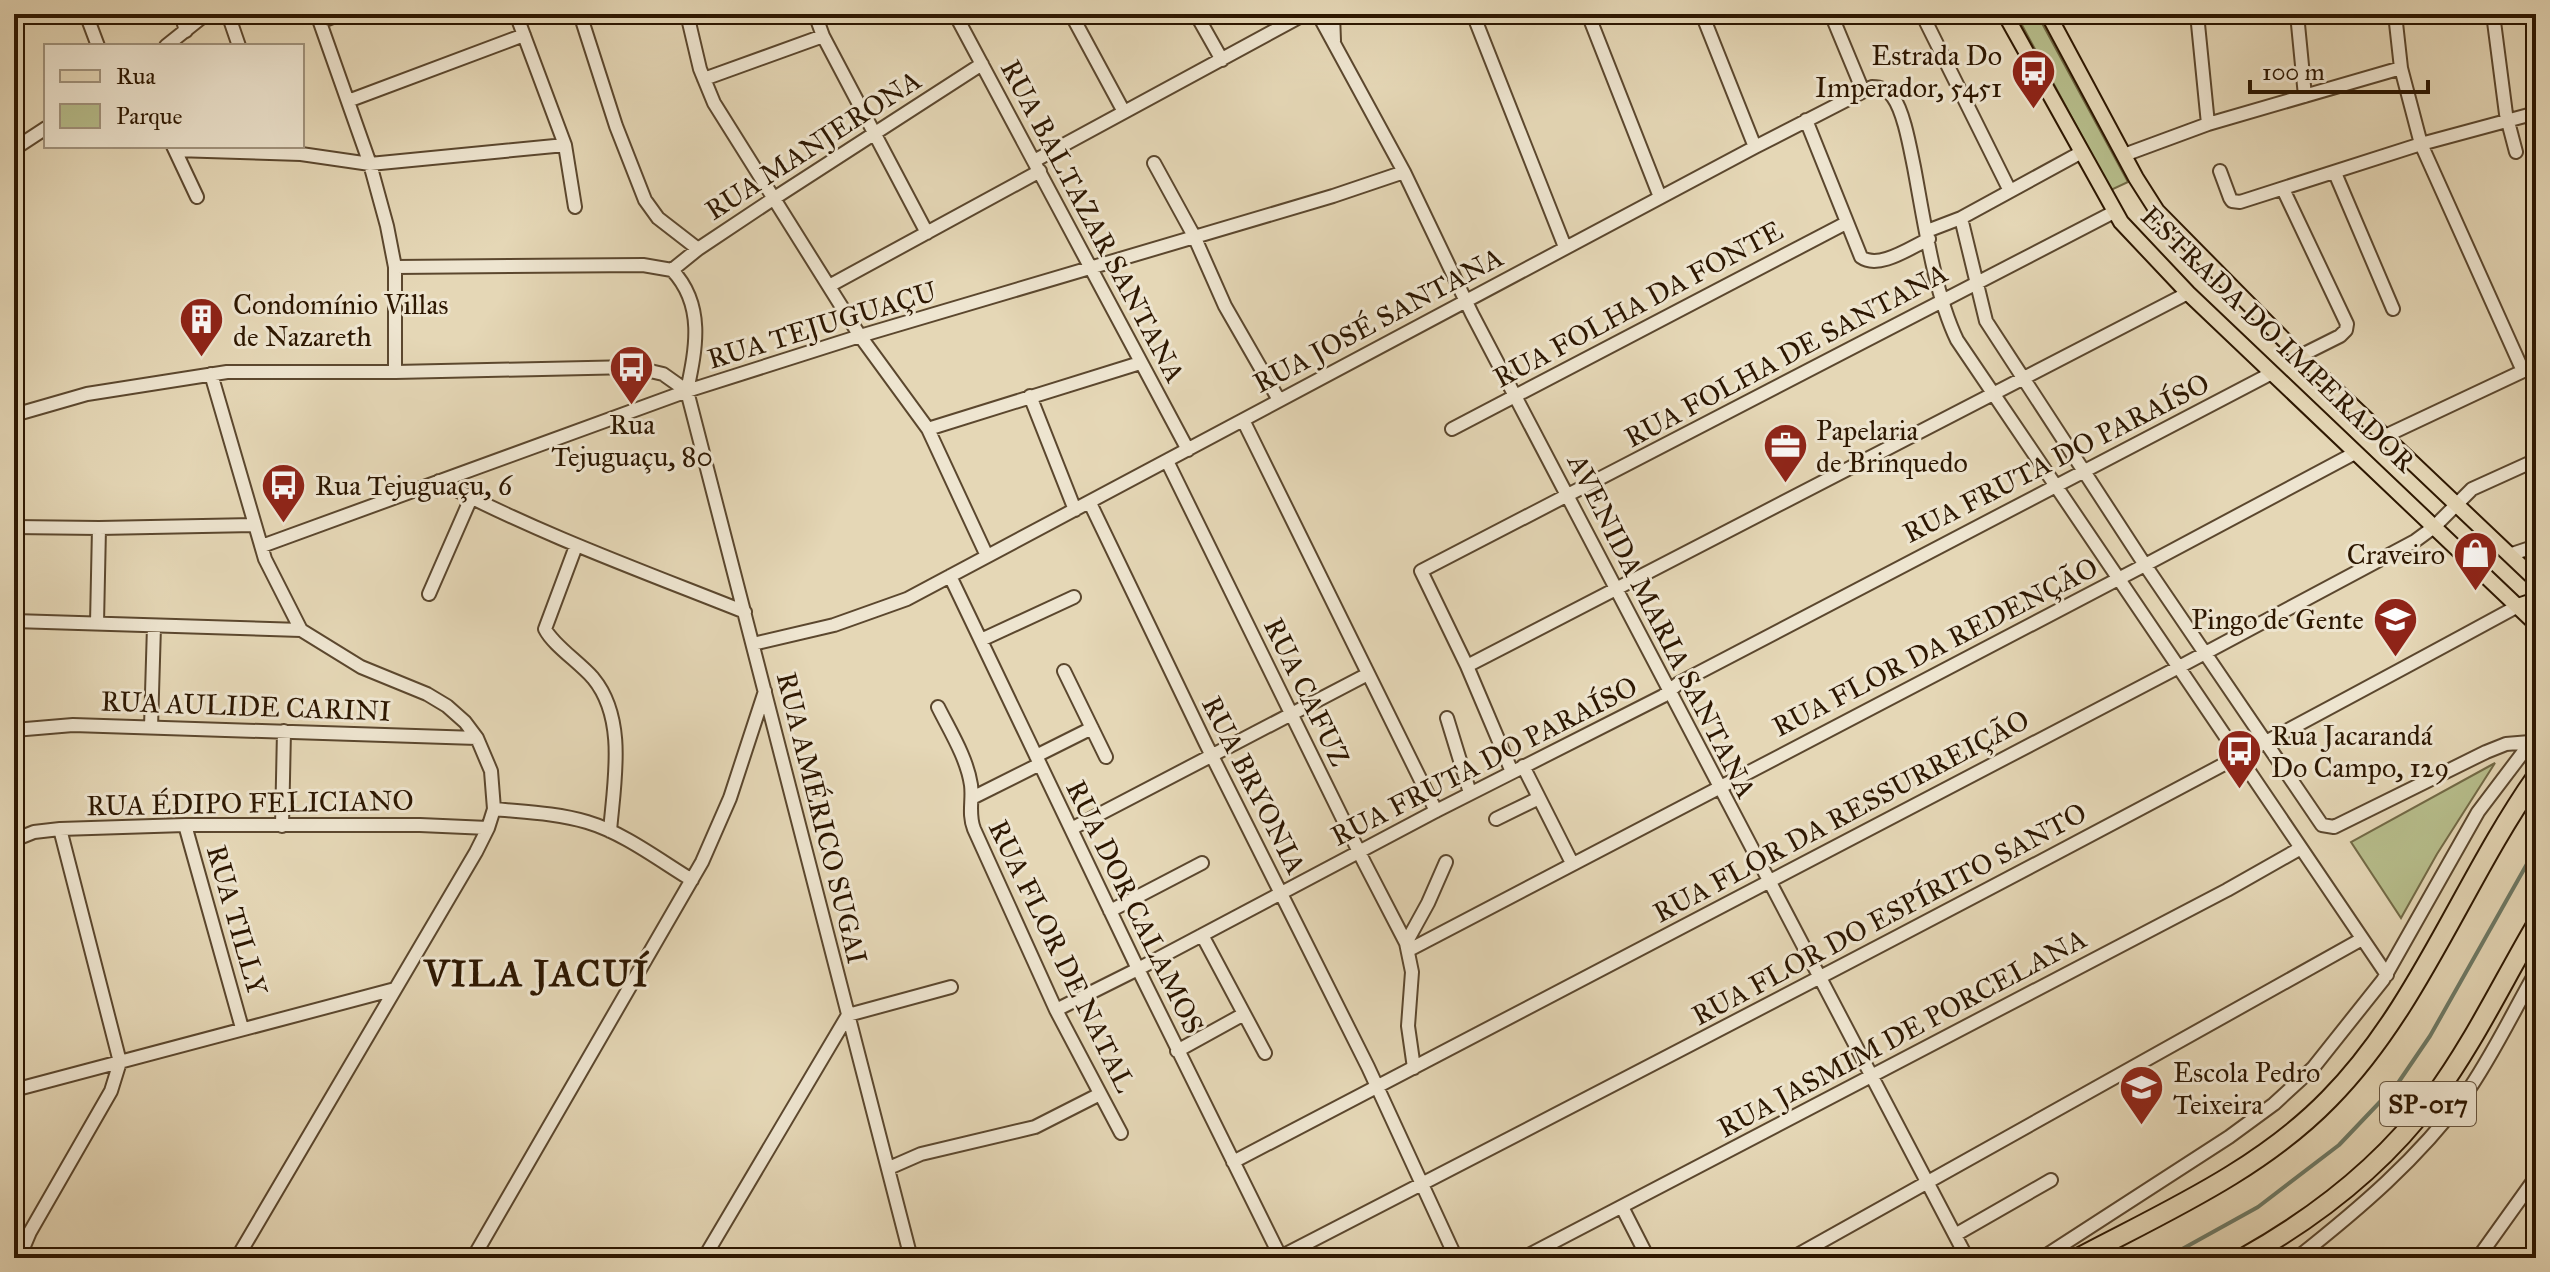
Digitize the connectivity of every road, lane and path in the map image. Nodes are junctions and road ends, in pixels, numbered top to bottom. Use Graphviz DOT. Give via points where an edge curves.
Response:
graph roads {
  1 [pos="86,14"];
  2 [pos="181,14"];
  3 [pos="206,14"];
  4 [pos="228,14"];
  5 [pos="340,14"];
  6 [pos="516,14"];
  7 [pos="580,14"];
  8 [pos="687,14"];
  9 [pos="815,14"];
  10 [pos="955,14"];
  11 [pos="1071,14"];
  12 [pos="1196,14"];
  13 [pos="1305,14"];
  14 [pos="1318,14"];
  15 [pos="1333,14"];
  16 [pos="1473,14"];
  17 [pos="1588,14"];
  18 [pos="1702,14"];
  19 [pos="1831,14"];
  20 [pos="1922,14"];
  21 [pos="2005,14"];
  22 [pos="2048,14"];
  23 [pos="2197,14"];
  24 [pos="2297,14"];
  25 [pos="2395,14"];
  26 [pos="2493,14"];
  27 [pos="318,18"];
  28 [pos="186,31"];
  29 [pos="524,35"];
  30 [pos="823,36"];
  31 [pos="97,44"];
  32 [pos="169,44"];
  33 [pos="238,44"];
  34 [pos="1334,45"];
  35 [pos="1222,60"];
  36 [pos="982,64"];
  37 [pos="2401,68"];
  38 [pos="704,79"];
  39 [pos="1863,91"];
  40 [pos="2305,96"];
  41 [pos="348,101"];
  42 [pos="1124,112"];
  43 [pos="2536,113"];
  44 [pos="1806,120"];
  45 [pos="2508,121"];
  46 [pos="2208,124"];
  47 [pos="44,129"];
  48 [pos="875,135"];
  49 [pos="2421,144"];
  50 [pos="565,145"];
  51 [pos="1755,147"];
  52 [pos="174,148"];
  53 [pos="14,149"];
  54 [pos="276,150"];
  55 [pos="2516,152"];
  56 [pos="2080,153"];
  57 [pos="2124,155"];
  58 [pos="1154,163"];
  59 [pos="370,164"];
  60 [pos="1037,166"];
  61 [pos="2220,171"];
  62 [pos="1404,172"];
  63 [pos="2335,173"];
  64 [pos="2283,189"];
  65 [pos="2010,191"];
  66 [pos="197,197"];
  67 [pos="1660,197"];
  68 [pos="773,199"];
  69 [pos="575,207"];
  70 [pos="2114,212"];
  71 [pos="1961,218"];
  72 [pos="1846,223"];
  73 [pos="927,233"];
  74 [pos="1928,235"];
  75 [pos="1194,236"];
  76 [pos="1565,247"];
  77 [pos="698,249"];
  78 [pos="395,267"];
  79 [pos="1090,268"];
  80 [pos="672,270"];
  81 [pos="1976,283"];
  82 [pos="829,286"];
  83 [pos="2188,293"];
  84 [pos="1465,300"];
  85 [pos="1942,300"];
  86 [pos="2393,309"];
  87 [pos="860,336"];
  88 [pos="2300,356"];
  89 [pos="1140,363"];
  90 [pos="2536,365"];
  91 [pos="2523,371"];
  92 [pos="395,372"];
  93 [pos="2272,373"];
  94 [pos="211,374"];
  95 [pos="2023,380"];
  96 [pos="687,391"];
  97 [pos="1994,394"];
  98 [pos="1030,396"];
  99 [pos="1515,396"];
  100 [pos="1279,400"];
  101 [pos="14,415"];
  102 [pos="1243,420"];
  103 [pos="928,429"];
  104 [pos="1452,429"];
  105 [pos="2383,437"];
  106 [pos="1188,450"];
  107 [pos="2355,453"];
  108 [pos="2536,460"];
  109 [pos="1167,461"];
  110 [pos="2085,469"];
  111 [pos="439,481"];
  112 [pos="2055,485"];
  113 [pos="1567,496"];
  114 [pos="471,498"];
  115 [pos="2459,502"];
  116 [pos="1090,503"];
  117 [pos="1075,510"];
  118 [pos="254,525"];
  119 [pos="14,527"];
  120 [pos="2434,527"];
  121 [pos="99,528"];
  122 [pos="262,546"];
  123 [pos="576,546"];
  124 [pos="2536,546"];
  125 [pos="2509,555"];
  126 [pos="987,556"];
  127 [pos="2145,565"];
  128 [pos="950,576"];
  129 [pos="2119,579"];
  130 [pos="2536,580"];
  131 [pos="1616,591"];
  132 [pos="429,594"];
  133 [pos="1074,597"];
  134 [pos="2536,600"];
  135 [pos="2518,606"];
  136 [pos="745,612"];
  137 [pos="14,621"];
  138 [pos="97,623"];
  139 [pos="2536,624"];
  140 [pos="154,626"];
  141 [pos="301,630"];
  142 [pos="981,640"];
  143 [pos="753,644"];
  144 [pos="2205,652"];
  145 [pos="1467,666"];
  146 [pos="2179,667"];
  147 [pos="1064,671"];
  148 [pos="1368,674"];
  149 [pos="765,691"];
  150 [pos="1668,691"];
  151 [pos="938,707"];
  152 [pos="1291,715"];
  153 [pos="1447,718"];
  154 [pos="151,727"];
  155 [pos="1092,728"];
  156 [pos="14,730"];
  157 [pos="284,731"];
  158 [pos="477,738"];
  159 [pos="2533,739"];
  160 [pos="2267,742"];
  161 [pos="1106,757"];
  162 [pos="1213,757"];
  163 [pos="2239,757"];
  164 [pos="1038,760"];
  165 [pos="1517,769"];
  166 [pos="2536,777"];
  167 [pos="1718,786"];
  168 [pos="1470,793"];
  169 [pos="972,798"];
  170 [pos="1539,798"];
  171 [pos="494,809"];
  172 [pos="1436,811"];
  173 [pos="1496,819"];
  174 [pos="185,825"];
  175 [pos="282,826"];
  176 [pos="488,828"];
  177 [pos="60,829"];
  178 [pos="1071,829"];
  179 [pos="610,831"];
  180 [pos="14,840"];
  181 [pos="2301,848"];
  182 [pos="1359,852"];
  183 [pos="1446,862"];
  184 [pos="1202,863"];
  185 [pos="1572,863"];
  186 [pos="692,880"];
  187 [pos="1768,880"];
  188 [pos="1282,894"];
  189 [pos="1110,911"];
  190 [pos="2536,925"];
  191 [pos="1202,935"];
  192 [pos="2362,939"];
  193 [pos="1408,946"];
  194 [pos="1138,969"];
  195 [pos="2536,972"];
  196 [pos="2387,975"];
  197 [pos="1820,977"];
  198 [pos="951,987"];
  199 [pos="395,989"];
  200 [pos="1056,1010"];
  201 [pos="1244,1014"];
  202 [pos="848,1015"];
  203 [pos="242,1028"];
  204 [pos="1177,1051"];
  205 [pos="1265,1053"];
  206 [pos="120,1062"];
  207 [pos="1414,1068"];
  208 [pos="1872,1076"];
  209 [pos="1377,1088"];
  210 [pos="14,1089"];
  211 [pos="1100,1094"];
  212 [pos="1121,1133"];
  213 [pos="1233,1162"];
  214 [pos="889,1168"];
  215 [pos="2536,1177"];
  216 [pos="2051,1180"];
  217 [pos="1927,1182"];
  218 [pos="1423,1184"];
  219 [pos="1622,1207"];
  220 [pos="1955,1235"];
  221 [pos="1548,1253"];
  222 [pos="19,1258"];
  223 [pos="237,1258"];
  224 [pos="473,1258"];
  225 [pos="704,1258"];
  226 [pos="911,1258"];
  227 [pos="1280,1258"];
  228 [pos="1456,1258"];
  229 [pos="1523,1258"];
  230 [pos="1648,1258"];
  231 [pos="1792,1258"];
  232 [pos="1967,1258"];
  233 [pos="2042,1258"];
  234 [pos="2078,1258"];
  235 [pos="2243,1258"];
  236 [pos="2297,1258"];
  237 [pos="2479,1258"];
  1 -- 31 [label="street"];
  2 -- 28 [label="street"];
  3 -- 28 [label="street"];
  4 -- 33 [label="street"];
  5 -- 27 [label="street"];
  6 -- 29 [label="street"];
  7 -- 77 [label="street" via="645,200 658,218"];
  8 -- 38 [label="street"];
  9 -- 30 [label="street"];
  10 -- 36 [label="street, RUA BALTAZAR SANTANA"];
  11 -- 42 [label="street"];
  12 -- 35 [label="street"];
  13 -- 35 [label="street"];
  14 -- 34 [label="street, AVENIDA MARIA SANTANA"];
  15 -- 34 [label="street"];
  16 -- 76 [label="street"];
  17 -- 67 [label="street"];
  18 -- 51 [label="street"];
  19 -- 39 [label="street"];
  20 -- 65 [label="street"];
  21 -- 56 [label="main road, ESTRADA DO IMPERADOR"];
  22 -- 57 [label="main road, ESTRADA DO IMPERADOR"];
  23 -- 46 [label="street"];
  24 -- 40 [label="street"];
  25 -- 37 [label="street"];
  26 -- 45 [label="street"];
  27 -- 41 [label="street"];
  28 -- 32 [label="street"];
  29 -- 41 [label="street"];
  29 -- 50 [label="street"];
  30 -- 38 [label="street"];
  30 -- 48 [label="street"];
  34 -- 62 [label="street, AVENIDA MARIA SANTANA"];
  35 -- 42 [label="street"];
  36 -- 48 [label="street, RUA MANJERONA"];
  36 -- 60 [label="street, RUA BALTAZAR SANTANA"];
  37 -- 40 [label="street"];
  37 -- 49 [label="street"];
  38 -- 68 [label="street"];
  39 -- 44 [label="street, RUA JOSÉ SANTANA"];
  39 -- 74 [label="street" via="1880,87 1898,106"];
  40 -- 46 [label="street"];
  41 -- 59 [label="street"];
  42 -- 60 [label="street"];
  43 -- 45 [label="street"];
  44 -- 51 [label="street, RUA JOSÉ SANTANA"];
  44 -- 72 [label="street"];
  45 -- 49 [label="street"];
  45 -- 55 [label="street"];
  46 -- 57 [label="street"];
  47 -- 53 [label="street"];
  48 -- 68 [label="street, RUA MANJERONA"];
  48 -- 73 [label="street"];
  49 -- 63 [label="street"];
  49 -- 91 [label="street"];
  50 -- 59 [label="street"];
  50 -- 69 [label="street"];
  51 -- 67 [label="street, RUA JOSÉ SANTANA"];
  52 -- 54 [label="street"];
  52 -- 66 [label="street"];
  54 -- 59 [label="street"];
  56 -- 65 [label="street"];
  56 -- 70 [label="main road, ESTRADA DO IMPERADOR"];
  57 -- 88 [label="main road, ESTRADA DO IMPERADOR" via="2157,211"];
  58 -- 75 [label="street"];
  59 -- 78 [label="street"];
  60 -- 73 [label="street"];
  60 -- 79 [label="street, RUA BALTAZAR SANTANA"];
  61 -- 64 [label="street" via="2235,202"];
  62 -- 75 [label="street, RUA TEJUGUAÇU"];
  62 -- 84 [label="street, AVENIDA MARIA SANTANA"];
  63 -- 64 [label="street"];
  63 -- 86 [label="street"];
  64 -- 88 [label="street" via="2347,324 2340,336"];
  65 -- 71 [label="street"];
  67 -- 76 [label="street, RUA JOSÉ SANTANA"];
  68 -- 77 [label="street, RUA MANJERONA"];
  68 -- 82 [label="street"];
  70 -- 81 [label="street, RUA FOLHA DE SANTANA"];
  70 -- 83 [label="main road, ESTRADA DO IMPERADOR"];
  71 -- 74 [label="street"];
  71 -- 81 [label="street"];
  72 -- 74 [label="street" via="1867,261 1881,261"];
  72 -- 99 [label="street, RUA FOLHA DA FONTE"];
  73 -- 82 [label="street"];
  74 -- 85 [label="street"];
  75 -- 79 [label="street, RUA TEJUGUAÇU"];
  75 -- 100 [label="street" via="1225,306"];
  76 -- 84 [label="street, RUA JOSÉ SANTANA"];
  77 -- 80 [label="street, RUA MANJERONA"];
  78 -- 80 [label="street" via="643,265"];
  78 -- 92 [label="street"];
  79 -- 87 [label="street, RUA TEJUGUAÇU"];
  79 -- 89 [label="street, RUA BALTAZAR SANTANA"];
  80 -- 96 [label="street" via="688,292 697,336"];
  81 -- 85 [label="street, RUA FOLHA DE SANTANA"];
  81 -- 95 [label="street" via="1986,321"];
  82 -- 87 [label="street"];
  83 -- 93 [label="main road, ESTRADA DO IMPERADOR"];
  83 -- 95 [label="street"];
  84 -- 99 [label="street, AVENIDA MARIA SANTANA"];
  84 -- 100 [label="street, RUA JOSÉ SANTANA"];
  85 -- 97 [label="street" via="1957,340"];
  85 -- 113 [label="street, RUA FOLHA DE SANTANA"];
  87 -- 96 [label="street, RUA TEJUGUAÇU"];
  87 -- 103 [label="street"];
  88 -- 105 [label="main road, ESTRADA DO IMPERADOR"];
  89 -- 98 [label="street"];
  89 -- 106 [label="street, RUA BALTAZAR SANTANA"];
  90 -- 91 [label="street"];
  91 -- 105 [label="street"];
  92 -- 94 [label="street"];
  92 -- 96 [label="street" via="633,367 663,374"];
  93 -- 107 [label="main road, ESTRADA DO IMPERADOR"];
  93 -- 110 [label="street, RUA FRUTA DO PARAÍSO"];
  94 -- 101 [label="street" via="87,394"];
  94 -- 118 [label="street"];
  95 -- 97 [label="street"];
  95 -- 110 [label="street"];
  96 -- 111 [label="street, RUA TEJUGUAÇU"];
  96 -- 136 [label="street, RUA AMÉRICO SUGAI"];
  97 -- 112 [label="street"];
  97 -- 131 [label="street"];
  98 -- 103 [label="street"];
  98 -- 117 [label="street"];
  99 -- 104 [label="street, RUA FOLHA DA FONTE"];
  99 -- 113 [label="street, AVENIDA MARIA SANTANA"];
  100 -- 102 [label="street, RUA JOSÉ SANTANA"];
  102 -- 106 [label="street, RUA JOSÉ SANTANA"];
  102 -- 148 [label="street"];
  103 -- 126 [label="street"];
  105 -- 115 [label="main road, ESTRADA DO IMPERADOR"];
  106 -- 109 [label="street, RUA JOSÉ SANTANA"];
  107 -- 120 [label="main road, ESTRADA DO IMPERADOR"];
  107 -- 127 [label="street, RUA FLOR DA REDENÇÃO"];
  108 -- 115 [label="street, RUA FLOR DA RESSURREIÇÃO" via="2472,489"];
  109 -- 116 [label="street, RUA JOSÉ SANTANA"];
  109 -- 152 [label="street, RUA CAFUZ"];
  110 -- 112 [label="street, RUA FRUTA DO PARAÍSO"];
  110 -- 127 [label="street"];
  111 -- 114 [label="street"];
  111 -- 122 [label="street, RUA TEJUGUAÇU"];
  112 -- 129 [label="street"];
  112 -- 150 [label="street, RUA FRUTA DO PARAÍSO"];
  113 -- 131 [label="street, AVENIDA MARIA SANTANA"];
  113 -- 145 [label="street, RUA FOLHA DE SANTANA" via="1421,571"];
  114 -- 123 [label="street"];
  114 -- 132 [label="street"];
  115 -- 120 [label="street, RUA FLOR DA RESSURREIÇÃO"];
  115 -- 125 [label="main road, ESTRADA DO IMPERADOR"];
  116 -- 117 [label="street, RUA JOSÉ SANTANA"];
  116 -- 162 [label="street, RUA BRYONIA"];
  117 -- 126 [label="street, RUA JOSÉ SANTANA"];
  118 -- 121 [label="street"];
  118 -- 122 [label="street"];
  119 -- 121 [label="street"];
  120 -- 135 [label="main road, ESTRADA DO IMPERADOR"];
  120 -- 144 [label="street, RUA FLOR DA RESSURREIÇÃO"];
  121 -- 138 [label="street"];
  122 -- 141 [label="street"];
  123 -- 136 [label="street"];
  123 -- 179 [label="street" via="545,629 579,662 609,705 615,759"];
  124 -- 125 [label="street"];
  125 -- 130 [label="main road, ESTRADA DO IMPERADOR"];
  126 -- 128 [label="street, RUA JOSÉ SANTANA"];
  127 -- 129 [label="street, RUA FLOR DA REDENÇÃO"];
  127 -- 144 [label="street"];
  128 -- 142 [label="street, RUA DOR CALAMOS"];
  128 -- 143 [label="street, RUA JOSÉ SANTANA" via="886,608"];
  129 -- 146 [label="street"];
  129 -- 167 [label="street, RUA FLOR DA REDENÇÃO"];
  131 -- 145 [label="street"];
  131 -- 150 [label="street, AVENIDA MARIA SANTANA"];
  133 -- 142 [label="street"];
  134 -- 135 [label="main road"];
  135 -- 139 [label="main road, ESTRADA DO IMPERADOR"];
  135 -- 160 [label="street, RUA FLOR DO ESPÍRITO SANTO"];
  136 -- 143 [label="street, RUA AMÉRICO SUGAI"];
  137 -- 138 [label="street"];
  138 -- 140 [label="street"];
  140 -- 141 [label="street"];
  140 -- 154 [label="street"];
  141 -- 158 [label="street" via="361,667 447,706"];
  142 -- 164 [label="street, RUA DOR CALAMOS"];
  143 -- 149 [label="street, RUA AMÉRICO SUGAI"];
  144 -- 146 [label="street, RUA FLOR DA RESSURREIÇÃO"];
  144 -- 160 [label="street"];
  145 -- 165 [label="street, RUA FOLHA DE SANTANA"];
  146 -- 163 [label="street"];
  146 -- 187 [label="street, RUA FLOR DA RESSURREIÇÃO"];
  147 -- 155 [label="street"];
  148 -- 152 [label="street"];
  148 -- 172 [label="street"];
  149 -- 186 [label="street" via="730,798"];
  149 -- 202 [label="street, RUA AMÉRICO SUGAI"];
  150 -- 165 [label="street, RUA FRUTA DO PARAÍSO"];
  150 -- 167 [label="street, AVENIDA MARIA SANTANA"];
  151 -- 169 [label="street, RUA FLOR DE NATAL" via="965,763"];
  152 -- 162 [label="street"];
  152 -- 182 [label="street, RUA CAFUZ"];
  153 -- 168 [label="street"];
  154 -- 156 [label="street, RUA AULIDE CARINI"];
  154 -- 157 [label="street, RUA AULIDE CARINI"];
  155 -- 161 [label="street"];
  155 -- 164 [label="street, RUA FLOR DE NATAL"];
  157 -- 158 [label="street, RUA AULIDE CARINI"];
  157 -- 175 [label="street"];
  158 -- 171 [label="street" via="491,771"];
  159 -- 160 [label="street" via="2486,752 2329,828"];
  159 -- 196 [label="street" via="2478,812"];
  160 -- 163 [label="street, RUA FLOR DO ESPÍRITO SANTO"];
  162 -- 178 [label="street"];
  162 -- 188 [label="street, RUA BRYONIA"];
  163 -- 181 [label="street"];
  163 -- 197 [label="street, RUA FLOR DO ESPÍRITO SANTO"];
  164 -- 169 [label="street, RUA FLOR DE NATAL"];
  164 -- 178 [label="street, RUA DOR CALAMOS"];
  165 -- 168 [label="street, RUA FRUTA DO PARAÍSO"];
  165 -- 170 [label="street, RUA FOLHA DE SANTANA"];
  166 -- 234 [label="highway, SP-017" via="2407,995 2329,1100 2247,1166"];
  167 -- 185 [label="street, RUA FLOR DA REDENÇÃO"];
  167 -- 187 [label="street, AVENIDA MARIA SANTANA"];
  168 -- 172 [label="street, RUA FRUTA DO PARAÍSO"];
  169 -- 200 [label="street, RUA FLOR DE NATAL" via="970,819"];
  170 -- 173 [label="street"];
  170 -- 185 [label="street, RUA FOLHA DE SANTANA"];
  171 -- 176 [label="street"];
  171 -- 179 [label="street" via="566,817"];
  172 -- 182 [label="street, RUA FRUTA DO PARAÍSO"];
  174 -- 175 [label="street, RUA ÉDIPO FELICIANO"];
  174 -- 177 [label="street, RUA ÉDIPO FELICIANO"];
  174 -- 203 [label="street, RUA TILLY"];
  175 -- 176 [label="street, RUA ÉDIPO FELICIANO"];
  176 -- 199 [label="street"];
  177 -- 180 [label="street, RUA ÉDIPO FELICIANO"];
  177 -- 206 [label="street"];
  178 -- 189 [label="street, RUA DOR CALAMOS"];
  179 -- 186 [label="street"];
  181 -- 192 [label="street"];
  181 -- 208 [label="street, RUA JASMIM DE PORCELANA"];
  182 -- 188 [label="street, RUA FRUTA DO PARAÍSO"];
  182 -- 193 [label="street, RUA CAFUZ"];
  183 -- 193 [label="street"];
  184 -- 189 [label="street"];
  185 -- 193 [label="street, RUA FLOR DA REDENÇÃO"];
  186 -- 224 [label="street"];
  187 -- 197 [label="street, AVENIDA MARIA SANTANA"];
  187 -- 207 [label="street, RUA FLOR DA RESSURREIÇÃO"];
  188 -- 191 [label="street, RUA FRUTA DO PARAÍSO"];
  188 -- 209 [label="street, RUA BRYONIA"];
  189 -- 194 [label="street, RUA DOR CALAMOS"];
  190 -- 235 [label="highway, SP-017" via="2464,1051 2394,1144 2353,1182"];
  191 -- 194 [label="street, RUA FRUTA DO PARAÍSO"];
  191 -- 201 [label="street"];
  192 -- 196 [label="street"];
  192 -- 217 [label="street"];
  193 -- 207 [label="street"];
  194 -- 200 [label="street, RUA FRUTA DO PARAÍSO"];
  194 -- 204 [label="street, RUA DOR CALAMOS"];
  195 -- 236 [label="street" via="2467,1092 2432,1137 2395,1176"];
  196 -- 233 [label="street" via="2313,1068 2274,1104"];
  197 -- 208 [label="street, AVENIDA MARIA SANTANA"];
  197 -- 218 [label="street, RUA FLOR DO ESPÍRITO SANTO"];
  198 -- 202 [label="street"];
  199 -- 203 [label="street"];
  199 -- 223 [label="street"];
  200 -- 211 [label="street, RUA FLOR DE NATAL"];
  201 -- 204 [label="street"];
  201 -- 205 [label="street"];
  202 -- 214 [label="street, RUA AMÉRICO SUGAI"];
  202 -- 225 [label="street"];
  203 -- 206 [label="street"];
  204 -- 213 [label="street, RUA DOR CALAMOS"];
  206 -- 210 [label="street"];
  206 -- 222 [label="street" via="111,1091"];
  207 -- 209 [label="street, RUA FLOR DA RESSURREIÇÃO"];
  208 -- 217 [label="street, AVENIDA MARIA SANTANA"];
  208 -- 219 [label="street, RUA JASMIM DE PORCELANA"];
  209 -- 213 [label="street, RUA FLOR DA RESSURREIÇÃO"];
  209 -- 218 [label="street, RUA BRYONIA"];
  211 -- 212 [label="street, RUA FLOR DE NATAL"];
  211 -- 214 [label="street" via="1035,1127 921,1154"];
  213 -- 227 [label="street, RUA DOR CALAMOS"];
  214 -- 226 [label="street, RUA AMÉRICO SUGAI"];
  215 -- 237 [label="street"];
  216 -- 220 [label="street"];
  217 -- 220 [label="street, AVENIDA MARIA SANTANA"];
  217 -- 231 [label="street"];
  218 -- 227 [label="street, RUA FLOR DO ESPÍRITO SANTO"];
  218 -- 228 [label="street, RUA BRYONIA"];
  219 -- 221 [label="street, RUA JASMIM DE PORCELANA"];
  219 -- 230 [label="street"];
  220 -- 232 [label="street, AVENIDA MARIA SANTANA"];
  221 -- 229 [label="street, RUA JASMIM DE PORCELANA"];
}
